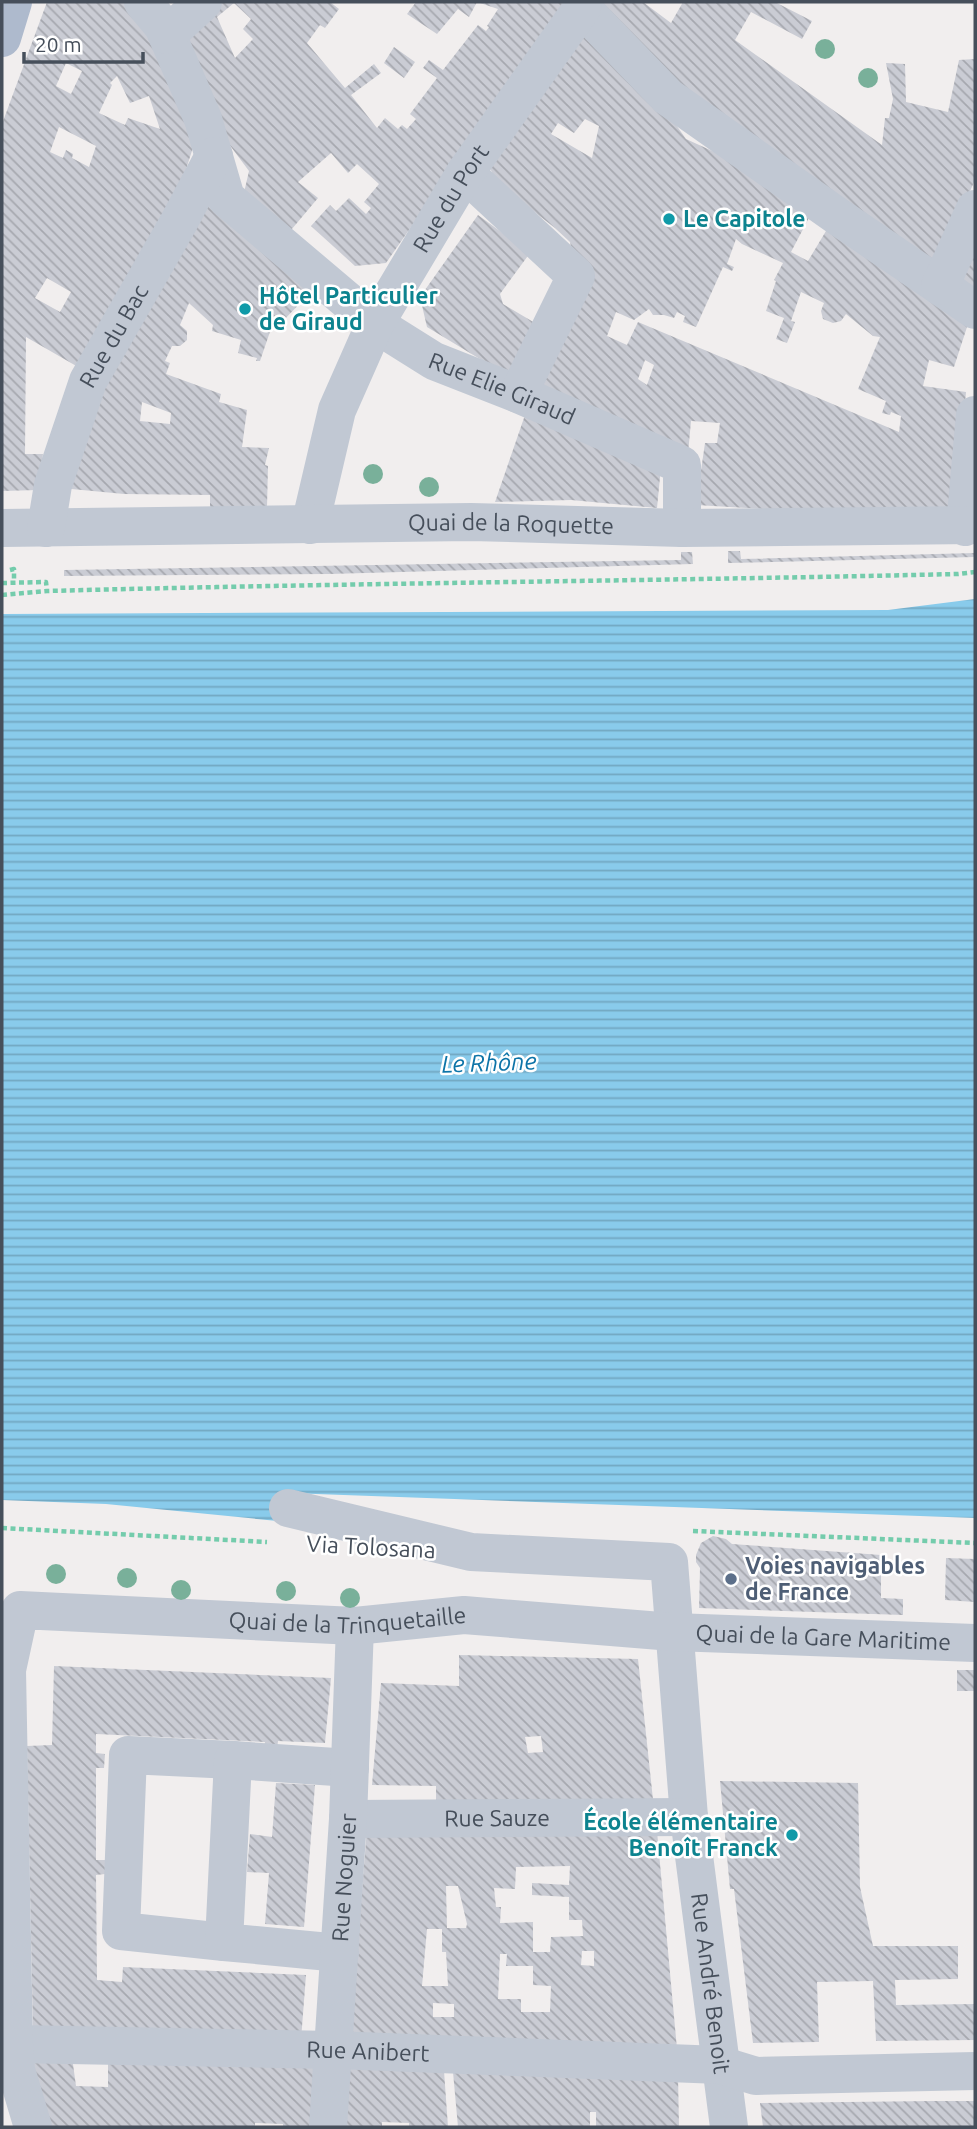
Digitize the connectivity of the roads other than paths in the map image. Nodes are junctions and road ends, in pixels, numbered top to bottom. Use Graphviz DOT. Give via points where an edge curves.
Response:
graph roads {
  1 [pos="13,2"];
  2 [pos="143,2"];
  3 [pos="203,2"];
  4 [pos="582,5"];
  5 [pos="167,35"];
  6 [pos="2,38"];
  7 [pos="214,156"];
  8 [pos="465,173"];
  9 [pos="975,209"];
  10 [pos="940,286"];
  11 [pos="975,310"];
  12 [pos="375,324"];
  13 [pos="518,394"];
  14 [pos="975,415"];
  15 [pos="310,525"];
  16 [pos="970,526"];
  17 [pos="2,528"];
  18 [pos="46,528"];
  19 [pos="682,528"];
  20 [pos="283,1525"];
  21 [pos="355,1626"];
  22 [pos="673,1632"];
  23 [pos="975,1643"];
  24 [pos="233,1760"];
  25 [pos="350,1768"];
  26 [pos="689,1817"];
  27 [pos="348,1819"];
  28 [pos="224,1942"];
  29 [pos="340,1953"];
  30 [pos="14,2044"];
  31 [pos="334,2050"];
  32 [pos="720,2066"];
  33 [pos="975,2071"];
  34 [pos="33,2127"];
  35 [pos="328,2127"];
  36 [pos="729,2127"];
  1 -- 6 [label="main road"];
  2 -- 5 [label="street, Rue Elie Giraud"];
  3 -- 5 [label="street"];
  4 -- 8 [label="street, Rue du Port"];
  4 -- 10 [label="street" via="668,97"];
  5 -- 7 [label="street, Rue Elie Giraud"];
  7 -- 12 [label="street, Rue Elie Giraud" via="226,198"];
  7 -- 18 [label="street, Rue du Bac" via="88,381 53,485"];
  8 -- 12 [label="street, Rue du Port"];
  8 -- 13 [label="street" via="576,276"];
  9 -- 10 [label="street"];
  10 -- 11 [label="street"];
  12 -- 13 [label="street, Rue Elie Giraud" via="434,361"];
  12 -- 15 [label="street, Rue du Port" via="337,410"];
  13 -- 19 [label="street, Rue Elie Giraud" via="682,466"];
  14 -- 16 [label="street"];
  15 -- 18 [label="street, Quai de la Roquette"];
  15 -- 19 [label="street, Quai de la Roquette" via="471,522"];
  16 -- 19 [label="street, Quai de la Roquette"];
  17 -- 18 [label="street, Quai de la Roquette"];
  20 -- 22 [label="street" via="471,1552 669,1562"];
  21 -- 22 [label="street, Quai de la Trinquetaille" via="464,1615"];
  21 -- 25 [label="street, Rue Noguier"];
  21 -- 30 [label="street, Quai de la Trinquetaille" via="20,1610 7,1670"];
  22 -- 23 [label="street, Quai de la Gare Maritime"];
  22 -- 26 [label="street, Rue André Benoit"];
  24 -- 25 [label="street"];
  24 -- 28 [label="street"];
  24 -- 28 [label="street" via="128,1755 121,1931"];
  25 -- 27 [label="street, Rue Noguier"];
  26 -- 27 [label="street, Rue Sauze"];
  26 -- 32 [label="street, Rue André Benoit"];
  27 -- 29 [label="street, Rue Noguier"];
  28 -- 29 [label="street"];
  29 -- 31 [label="street, Rue Noguier"];
  30 -- 31 [label="street, Rue Anibert"];
  30 -- 34 [label="street" via="16,2070"];
  31 -- 32 [label="street, Rue Anibert"];
  31 -- 35 [label="street, Rue Noguier"];
  32 -- 33 [label="street, Rue Anibert" via="756,2076"];
  32 -- 36 [label="street, Rue André Benoit"];
}
